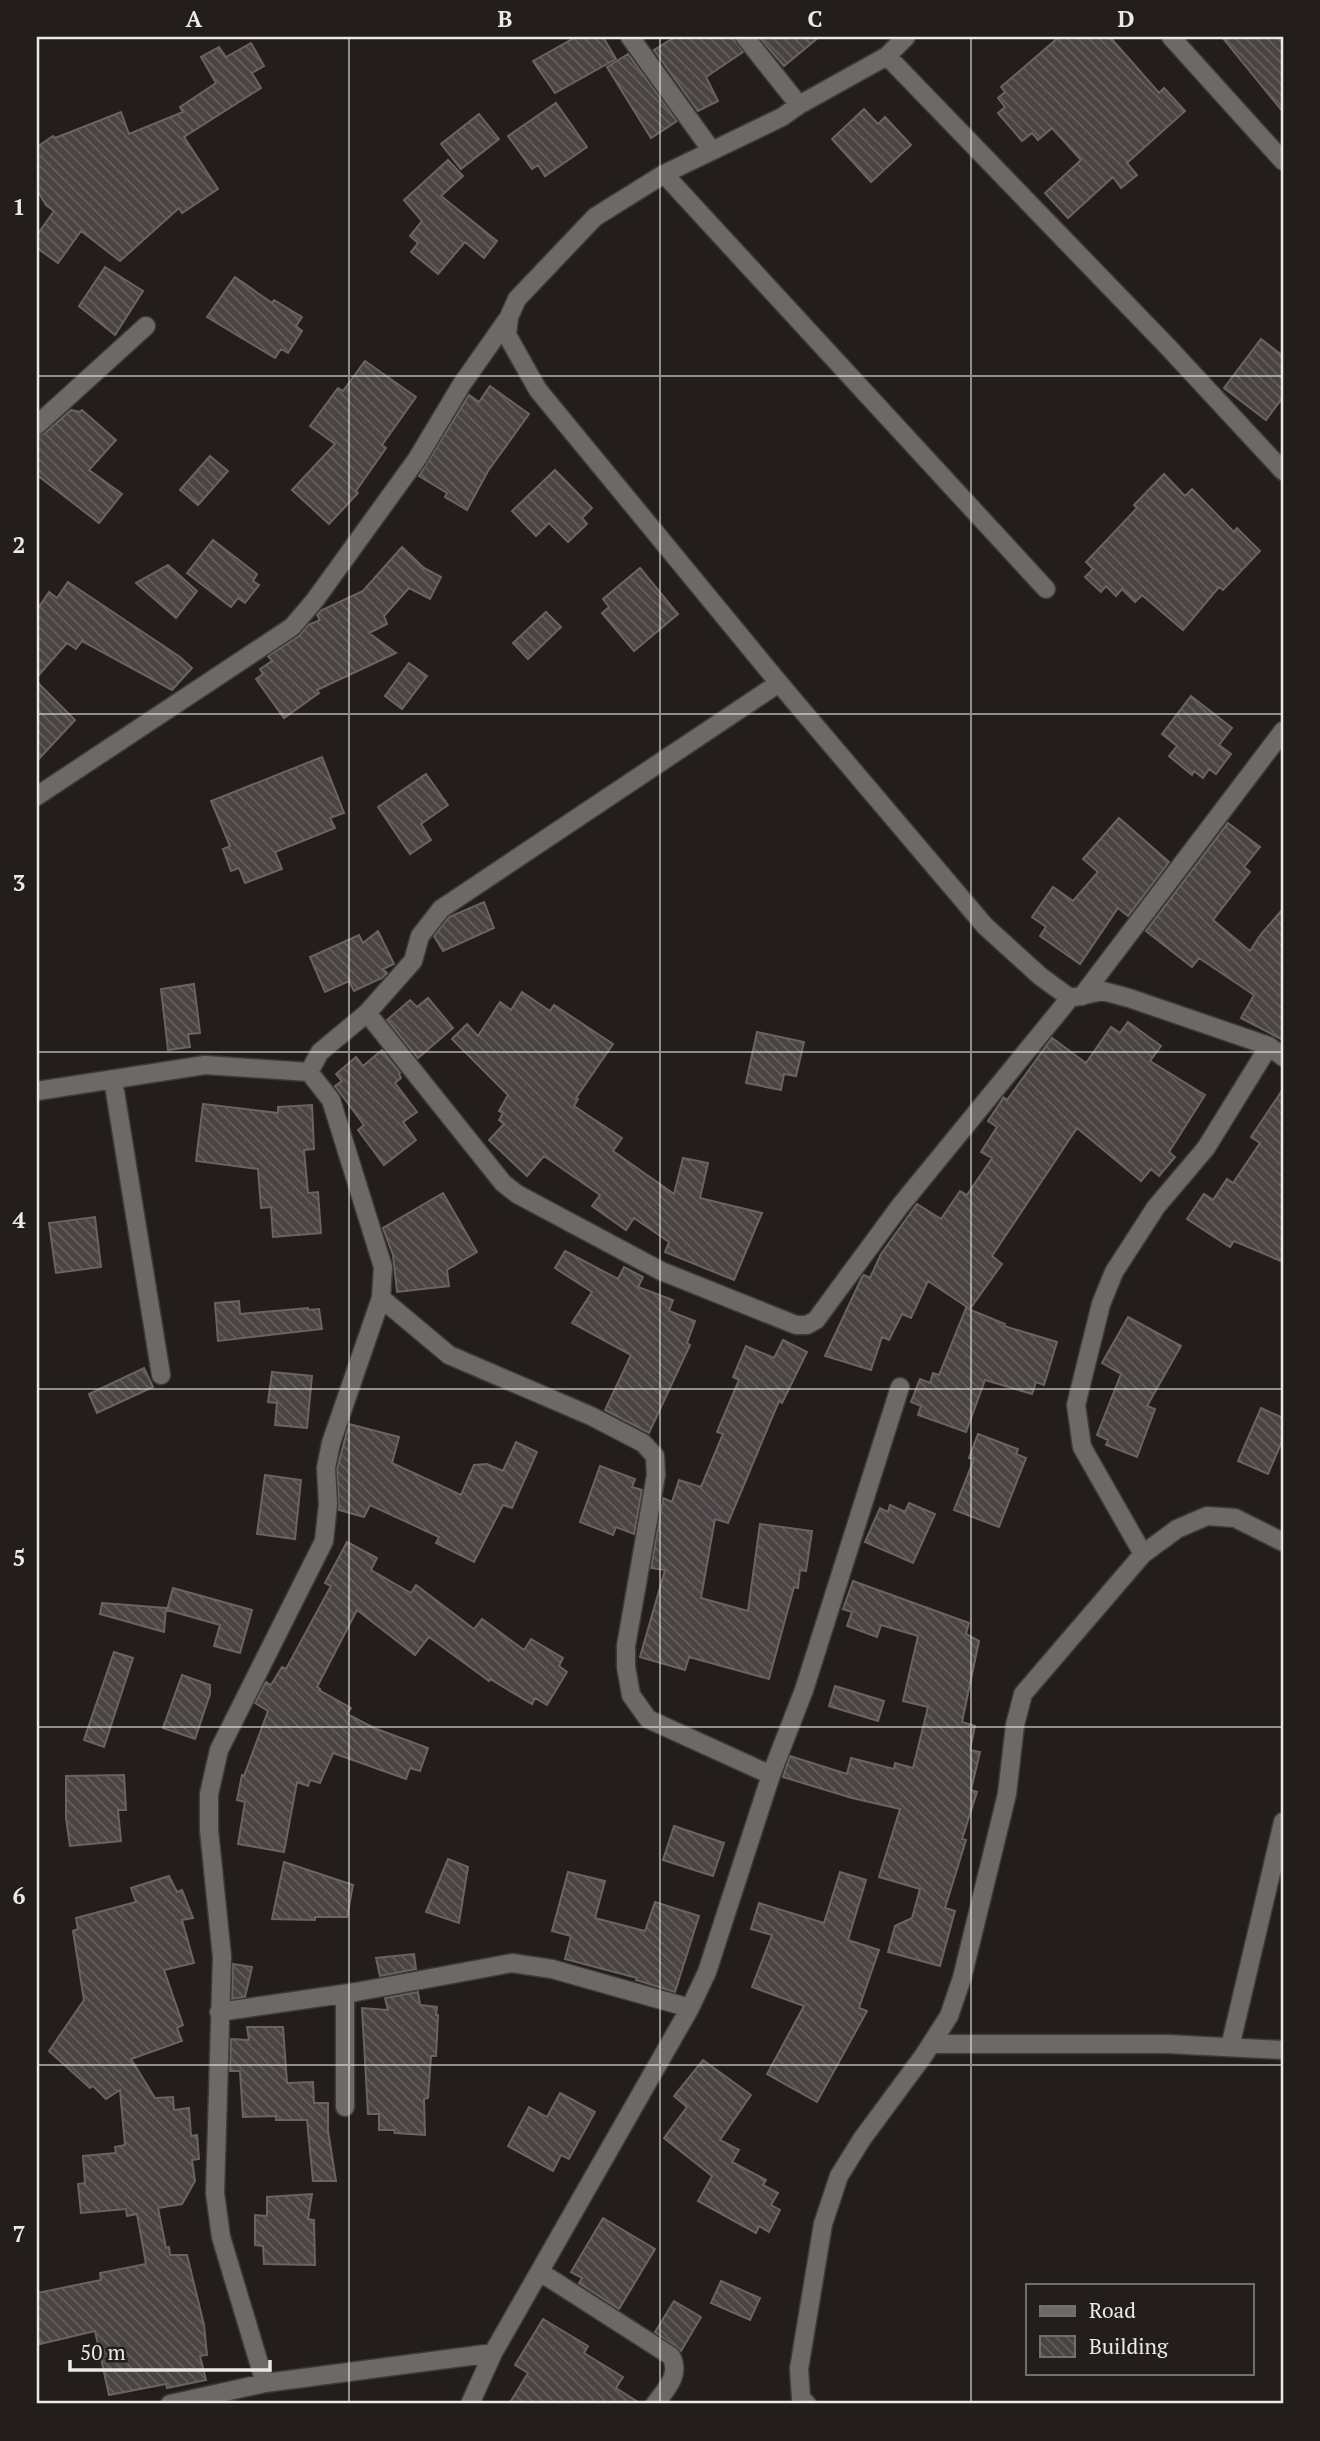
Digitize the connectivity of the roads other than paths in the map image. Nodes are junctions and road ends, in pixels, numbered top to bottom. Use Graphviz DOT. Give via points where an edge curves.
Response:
graph roads {
  1 [pos="630,37"];
  2 [pos="745,37"];
  3 [pos="906,37"];
  4 [pos="1171,37"];
  5 [pos="887,56"];
  6 [pos="799,105"];
  7 [pos="712,151"];
  8 [pos="1283,162"];
  9 [pos="664,174"];
  10 [pos="509,317"];
  11 [pos="146,326"];
  12 [pos="37,425"];
  13 [pos="1283,471"];
  14 [pos="1045,589"];
  15 [pos="779,682"];
  16 [pos="1283,730"];
  17 [pos="37,796"];
  18 [pos="1076,997"];
  19 [pos="367,1013"];
  20 [pos="1276,1052"];
  21 [pos="309,1072"];
  22 [pos="113,1079"];
  23 [pos="37,1091"];
  24 [pos="381,1298"];
  25 [pos="161,1375"];
  26 [pos="900,1387"];
  27 [pos="1283,1542"];
  28 [pos="1143,1554"];
  29 [pos="771,1775"];
  30 [pos="1283,1822"];
  31 [pos="345,1994"];
  32 [pos="690,2008"];
  33 [pos="219,2012"];
  34 [pos="931,2045"];
  35 [pos="1230,2047"];
  36 [pos="1283,2050"];
  37 [pos="345,2107"];
  38 [pos="540,2272"];
  39 [pos="493,2353"];
  40 [pos="265,2383"];
  41 [pos="170,2404"];
  42 [pos="470,2404"];
  43 [pos="655,2404"];
  44 [pos="807,2404"];
  1 -- 7 [label="street"];
  2 -- 6 [label="street"];
  3 -- 5 [label="street"];
  4 -- 8 [label="street"];
  5 -- 6 [label="street"];
  5 -- 13 [label="street"];
  6 -- 7 [label="street"];
  7 -- 9 [label="street"];
  9 -- 10 [label="street" via="595,217 517,299"];
  9 -- 14 [label="street"];
  10 -- 15 [label="street" via="507,335 538,390"];
  10 -- 17 [label="street" via="417,459 292,627"];
  11 -- 12 [label="street"];
  15 -- 18 [label="street" via="985,926 1040,976"];
  15 -- 19 [label="street" via="441,909 420,936 413,961"];
  16 -- 18 [label="street"];
  18 -- 19 [label="street" via="900,1206 816,1320 807,1325 796,1325 661,1271 517,1195"];
  18 -- 20 [label="street" via="1102,991 1129,998"];
  19 -- 21 [label="street" via="320,1052"];
  20 -- 28 [label="street" via="1156,1207 1114,1272 1101,1304 1076,1405 1082,1447"];
  21 -- 22 [label="street" via="205,1065"];
  21 -- 24 [label="street" via="331,1100 383,1268"];
  22 -- 23 [label="street"];
  22 -- 25 [label="street"];
  24 -- 29 [label="street" via="449,1355 591,1416 643,1443 655,1456 656,1475 626,1646 631,1695 648,1719"];
  24 -- 33 [label="street" via="331,1443 324,1541 213,1768 209,1830 222,1957"];
  26 -- 29 [label="street" via="804,1690"];
  27 -- 28 [label="street" via="1235,1518 1207,1516"];
  28 -- 34 [label="street" via="1023,1694 1007,1794 962,1978 949,2016"];
  29 -- 32 [label="street" via="707,1972"];
  30 -- 35 [label="street"];
  31 -- 32 [label="street" via="512,1963 552,1969"];
  31 -- 33 [label="street"];
  31 -- 37 [label="street"];
  32 -- 38 [label="street"];
  33 -- 40 [label="street" via="218,2219"];
  34 -- 35 [label="street"];
  34 -- 44 [label="street" via="839,2176 823,2224 799,2369 801,2398"];
  35 -- 36 [label="street"];
  38 -- 39 [label="street"];
  38 -- 43 [label="street" via="671,2356 675,2374"];
  39 -- 40 [label="street"];
  39 -- 42 [label="street"];
  40 -- 41 [label="street"];
}
